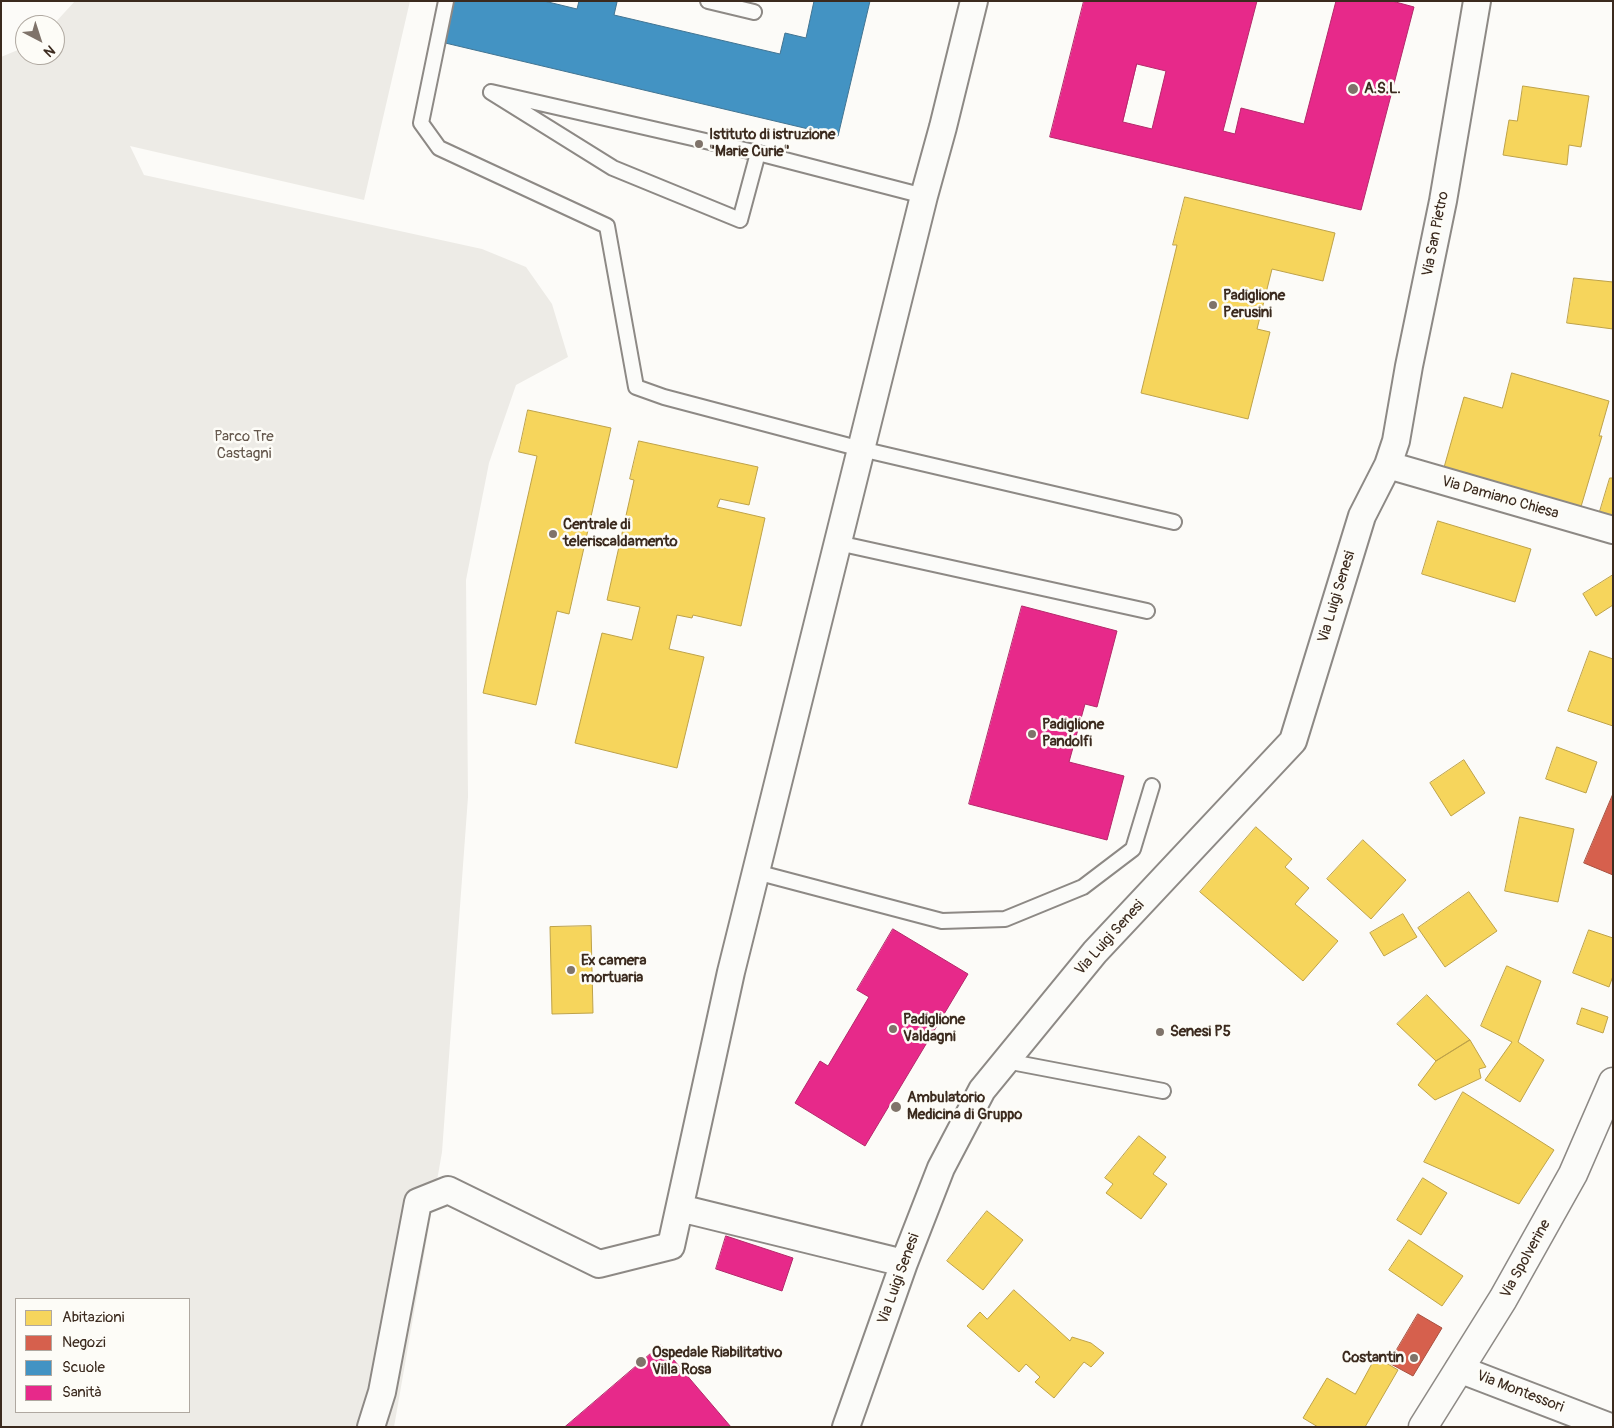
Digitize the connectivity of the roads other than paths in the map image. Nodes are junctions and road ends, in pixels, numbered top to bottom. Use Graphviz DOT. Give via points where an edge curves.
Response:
graph roads {
  1 [pos="446,1"];
  2 [pos="708,1"];
  3 [pos="974,1"];
  4 [pos="1477,1"];
  5 [pos="754,12"];
  6 [pos="758,153"];
  7 [pos="924,196"];
  8 [pos="861,449"];
  9 [pos="1388,465"];
  10 [pos="1174,522"];
  11 [pos="1613,530"];
  12 [pos="838,544"];
  13 [pos="1147,610"];
  14 [pos="1152,786"];
  15 [pos="756,872"];
  16 [pos="1006,1061"];
  17 [pos="1613,1082"];
  18 [pos="1163,1091"];
  19 [pos="680,1208"];
  20 [pos="904,1263"];
  21 [pos="1459,1369"];
  22 [pos="1596,1424"];
  23 [pos="371,1427"];
  24 [pos="846,1427"];
  25 [pos="1424,1427"];
  1 -- 8 [label="lane" via="421,123 439,148 608,226 636,387"];
  2 -- 5 [label="lane"];
  3 -- 7 [label="street"];
  4 -- 9 [label="street, Via San Pietro" via="1443,201 1396,441"];
  6 -- 6 [label="lane" via="740,220 613,168 491,92"];
  6 -- 7 [label="lane"];
  7 -- 8 [label="street"];
  8 -- 10 [label="lane"];
  8 -- 12 [label="street"];
  9 -- 11 [label="street, Via Damiano Chiesa"];
  9 -- 16 [label="street, Via Luigi Senesi" via="1362,516 1293,741 1095,952"];
  12 -- 13 [label="lane"];
  12 -- 15 [label="street"];
  14 -- 15 [label="lane" via="1133,850 1083,887 1005,919 942,921"];
  15 -- 19 [label="street"];
  16 -- 18 [label="lane"];
  16 -- 20 [label="street, Via Luigi Senesi" via="982,1090 941,1168"];
  17 -- 21 [label="main road, Via Spolverine" via="1574,1174 1504,1299"];
  19 -- 20 [label="street"];
  19 -- 23 [label="street" via="671,1246 599,1264 448,1190 418,1202 382,1392"];
  20 -- 24 [label="street, Via Luigi Senesi"];
  21 -- 22 [label="street, Via Montessori"];
  21 -- 25 [label="main road, Via Spolverine"];
}
